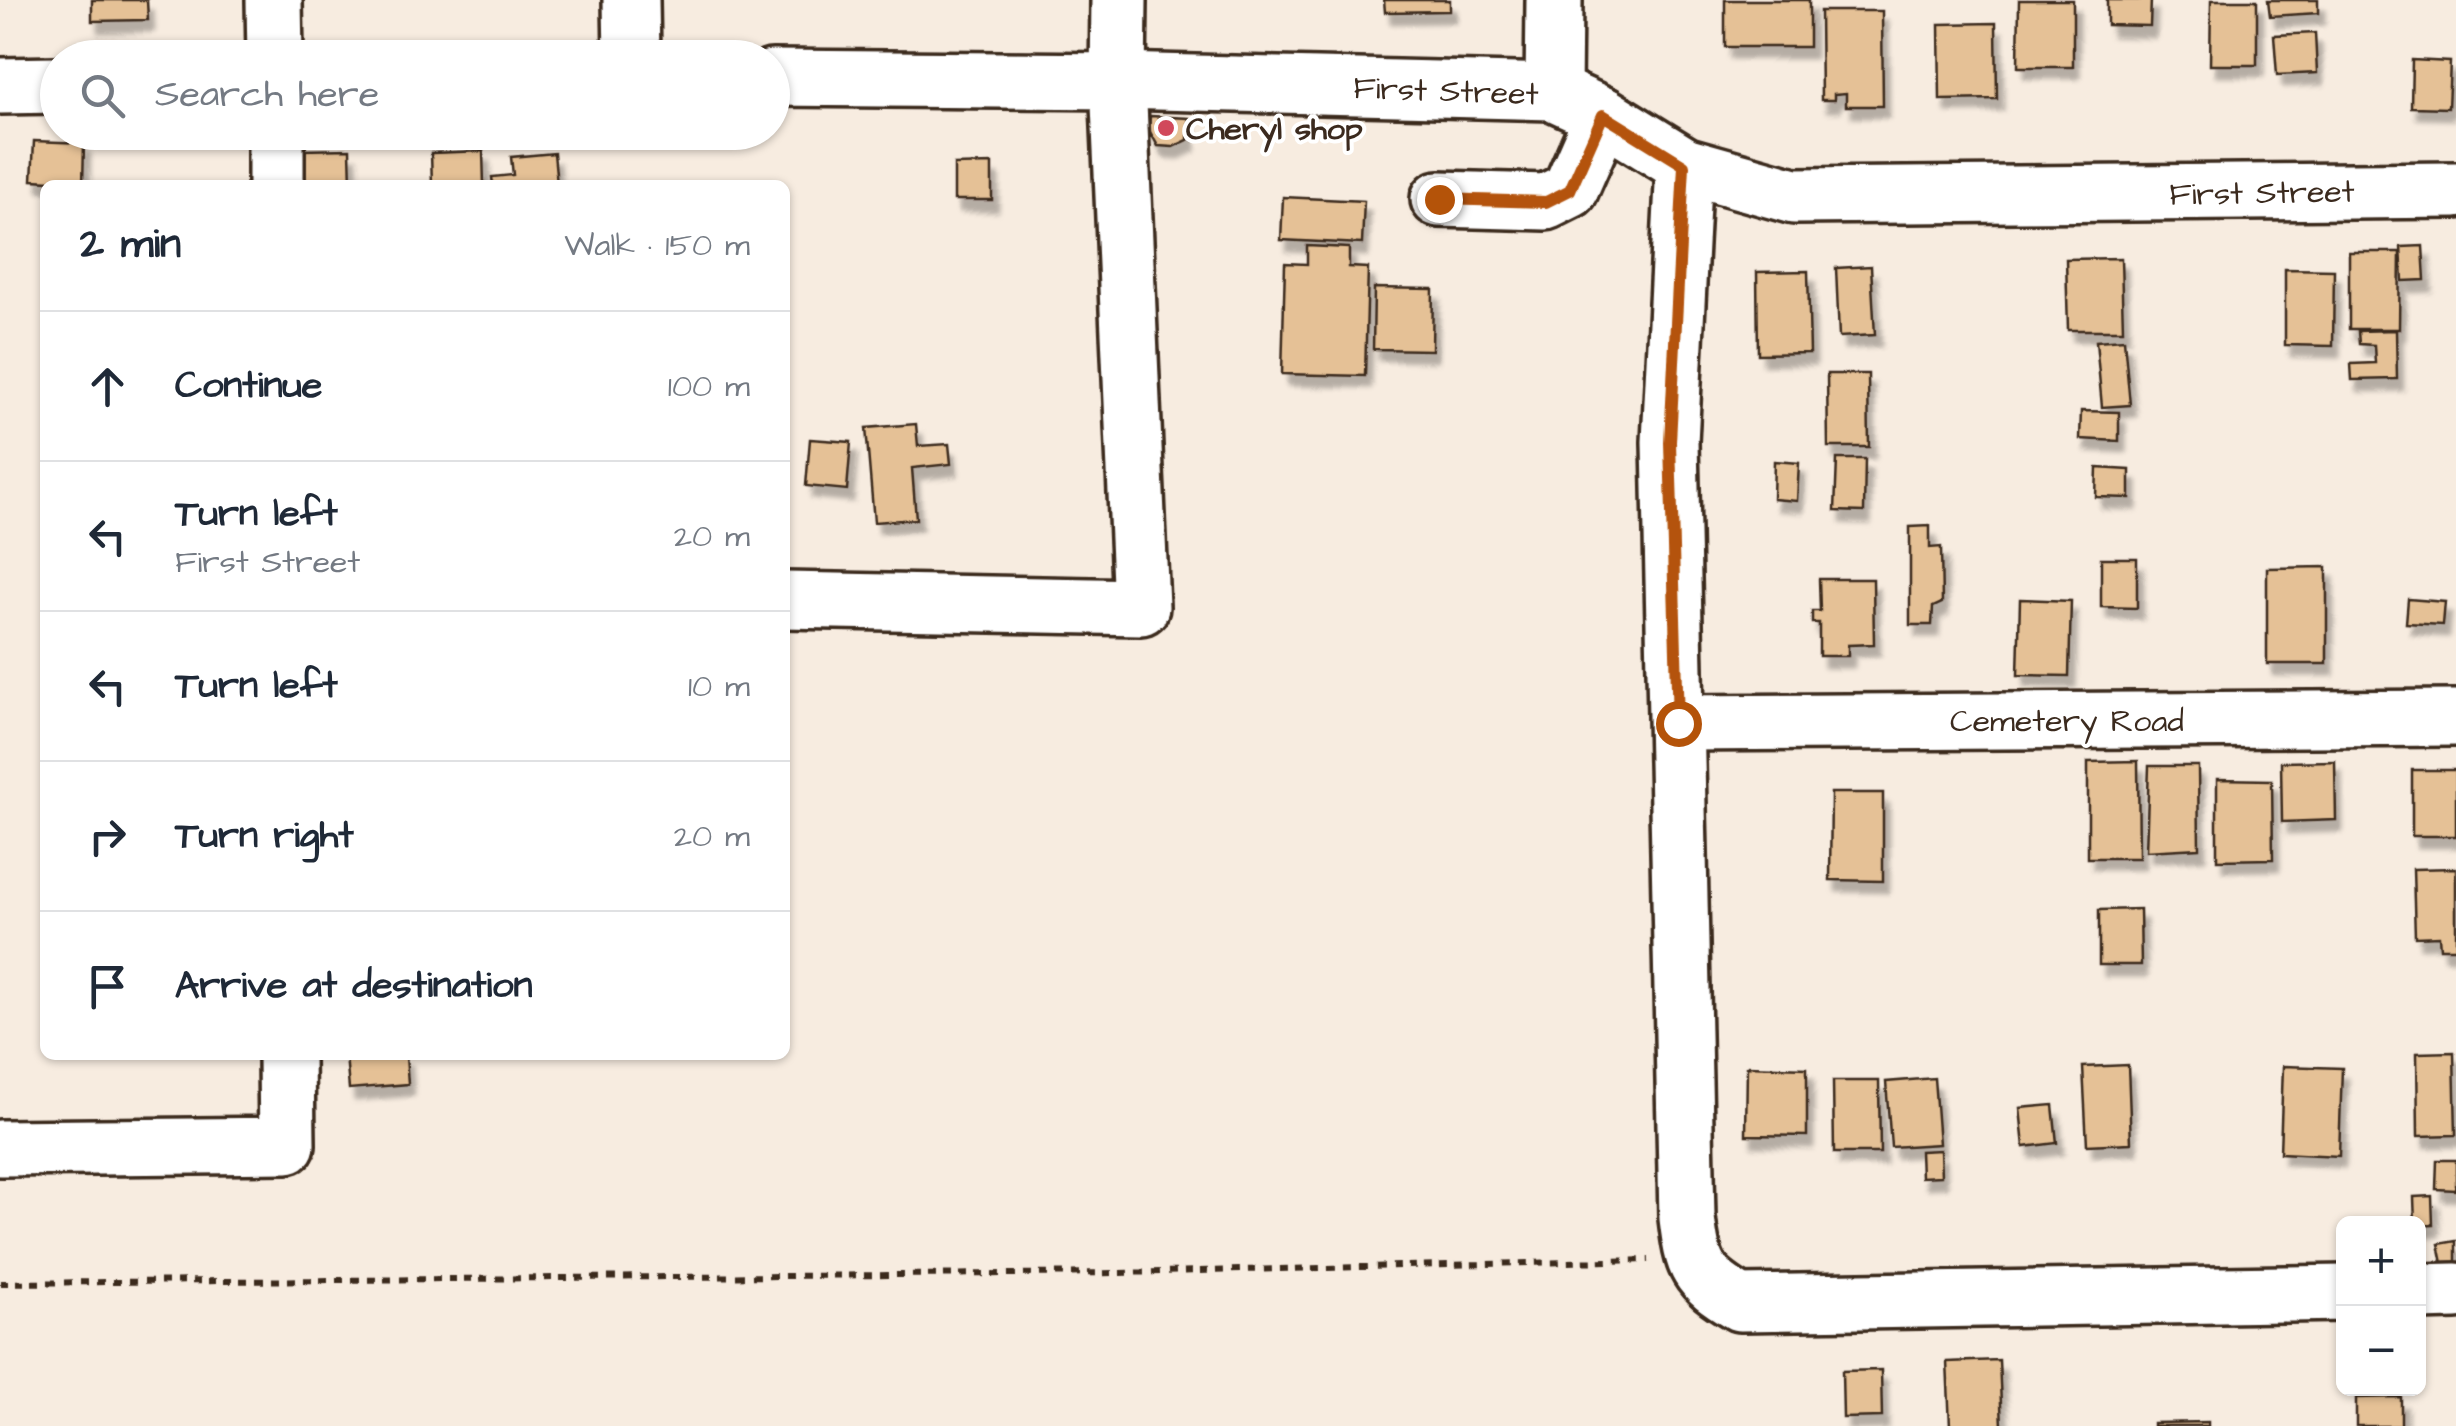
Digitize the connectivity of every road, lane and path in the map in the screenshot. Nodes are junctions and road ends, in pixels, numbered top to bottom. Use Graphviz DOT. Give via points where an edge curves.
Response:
graph roads {
  1 [pos="274,0"];
  2 [pos="632,0"];
  3 [pos="1119,0"];
  4 [pos="1554,0"];
  5 [pos="275,40"];
  6 [pos="632,40"];
  7 [pos="790,78"];
  8 [pos="1118,82"];
  9 [pos="0,86"];
  10 [pos="40,86"];
  11 [pos="1553,92"];
  12 [pos="1603,115"];
  13 [pos="276,150"];
  14 [pos="1684,165"];
  15 [pos="276,180"];
  16 [pos="2456,190"];
  17 [pos="1439,199"];
  18 [pos="790,600"];
  19 [pos="2456,718"];
  20 [pos="1678,723"];
  21 [pos="286,1060"];
  22 [pos="0,1148"];
  23 [pos="1692,1259"];
  24 [pos="0,1283"];
  25 [pos="2426,1292"];
  26 [pos="2456,1292"];
  27 [pos="2336,1293"];
  1 -- 5 [label="street"];
  2 -- 6 [label="street"];
  3 -- 8 [label="street"];
  4 -- 11 [label="street"];
  7 -- 8 [label="street, First Street"];
  8 -- 11 [label="street, First Street"];
  8 -- 18 [label="street" via="1141,607"];
  9 -- 10 [label="street"];
  11 -- 12 [label="street, First Street"];
  12 -- 14 [label="street, First Street"];
  12 -- 17 [label="street" via="1570,190 1546,202"];
  13 -- 15 [label="street"];
  14 -- 16 [label="street, First Street" via="1794,196"];
  14 -- 20 [label="street" via="1670,442"];
  19 -- 20 [label="street, Cemetery Road"];
  20 -- 23 [label="street"];
  21 -- 22 [label="street" via="287,1145"];
  23 -- 24 [label="path" via="1120,1273"];
  23 -- 27 [label="street" via="1714,1288 1740,1303"];
  25 -- 26 [label="street"];
}
